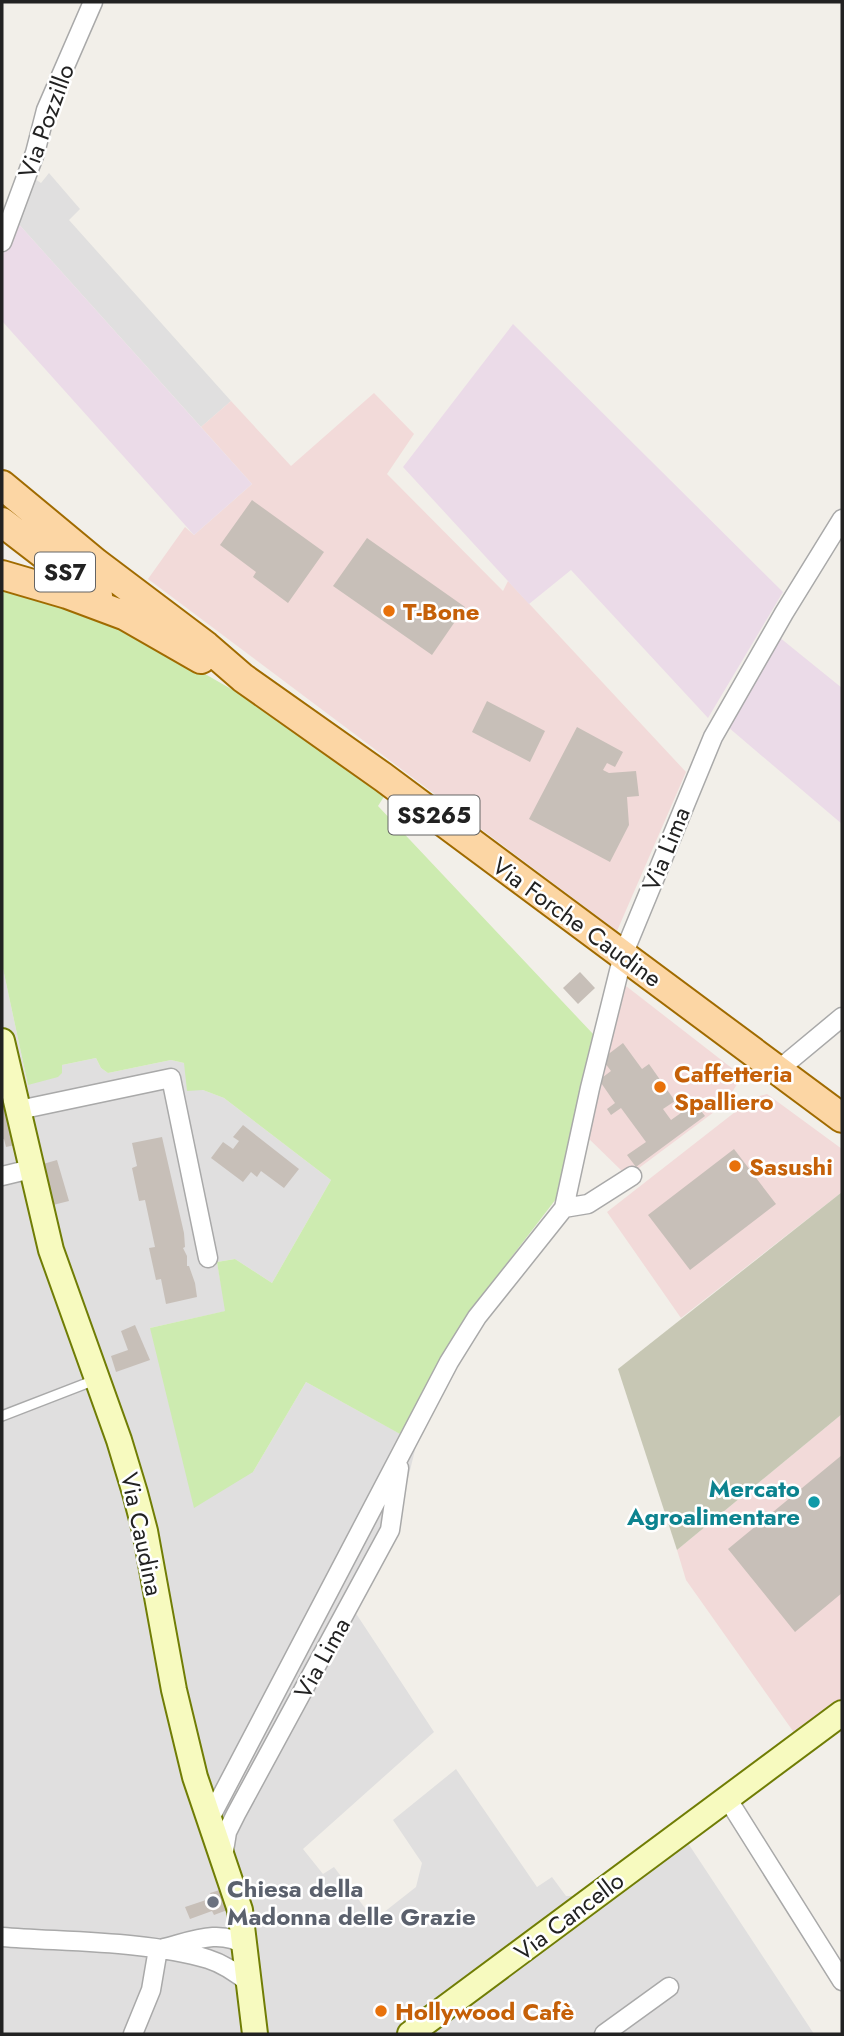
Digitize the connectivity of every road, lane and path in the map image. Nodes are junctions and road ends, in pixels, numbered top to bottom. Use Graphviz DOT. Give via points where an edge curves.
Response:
graph roads {
  1 [pos="93,2"];
  2 [pos="2,242"];
  3 [pos="8,490"];
  4 [pos="842,519"];
  5 [pos="3,526"];
  6 [pos="2,575"];
  7 [pos="125,616"];
  8 [pos="243,678"];
  9 [pos="623,955"];
  10 [pos="842,1017"];
  11 [pos="2,1041"];
  12 [pos="776,1071"];
  13 [pos="19,1110"];
  14 [pos="842,1118"];
  15 [pos="30,1169"];
  16 [pos="2,1176"];
  17 [pos="632,1176"];
  18 [pos="564,1208"];
  19 [pos="208,1258"];
  20 [pos="96,1380"];
  21 [pos="2,1416"];
  22 [pos="401,1452"];
  23 [pos="842,1713"];
  24 [pos="228,1783"];
  25 [pos="198,1789"];
  26 [pos="727,1798"];
  27 [pos="209,1819"];
  28 [pos="223,1857"];
  29 [pos="240,1910"];
  30 [pos="211,1936"];
  31 [pos="2,1937"];
  32 [pos="246,1946"];
  33 [pos="158,1949"];
  34 [pos="209,1959"];
  35 [pos="842,1981"];
  36 [pos="250,1984"];
  37 [pos="669,1987"];
  38 [pos="133,2034"];
  39 [pos="255,2034"];
  40 [pos="410,2034"];
  41 [pos="604,2034"];
  1 -- 2 [label="street, Via Pozzillo" via="46,110"];
  3 -- 5 [label="main road, SS7" via="15,508"];
  3 -- 8 [label="main road, Via Forche Caudine / SS265"];
  4 -- 9 [label="street, Via Lima" via="713,737"];
  5 -- 7 [label="main road, SS7"];
  6 -- 7 [label="main road, Via Forche Caudine / SS265"];
  7 -- 8 [label="main road, Via Forche Caudine / SS265"];
  8 -- 9 [label="main road, Via Forche Caudine / SS265"];
  9 -- 12 [label="main road, Via Forche Caudine / SS265"];
  9 -- 18 [label="street, Via Lima"];
  10 -- 12 [label="street"];
  11 -- 13 [label="main road, Via Caudina"];
  12 -- 14 [label="main road, Via Forche Caudine / SS265"];
  13 -- 15 [label="main road, Via Caudina"];
  13 -- 19 [label="street" via="171,1078"];
  15 -- 16 [label="street"];
  15 -- 20 [label="main road, Via Caudina" via="51,1250"];
  17 -- 18 [label="street" via="588,1204"];
  18 -- 22 [label="street, Via Lima" via="477,1317"];
  20 -- 21 [label="lane"];
  20 -- 25 [label="main road, Via Caudina" via="141,1518"];
  22 -- 24 [label="street, Via Lima"];
  22 -- 28 [label="street, Via Lima" via="390,1530 236,1814"];
  23 -- 26 [label="main road, Via Cancello"];
  24 -- 25 [label="street" via="214,1790"];
  24 -- 27 [label="street, Via Lima"];
  25 -- 27 [label="main road, Via Caudina"];
  26 -- 35 [label="street"];
  26 -- 40 [label="main road, Via Cancello"];
  27 -- 28 [label="main road, Via Caudina"];
  28 -- 29 [label="main road, Via Caudina"];
  29 -- 30 [label="street"];
  29 -- 32 [label="main road, Via Caudina"];
  30 -- 32 [label="street" via="224,1936"];
  30 -- 33 [label="street"];
  31 -- 33 [label="street"];
  32 -- 34 [label="street" via="235,1958"];
  32 -- 36 [label="main road, Via Caudina"];
  33 -- 34 [label="street"];
  33 -- 38 [label="street" via="151,1990"];
  34 -- 36 [label="street"];
  36 -- 39 [label="main road, Via Caudina"];
  37 -- 41 [label="street"];
}
